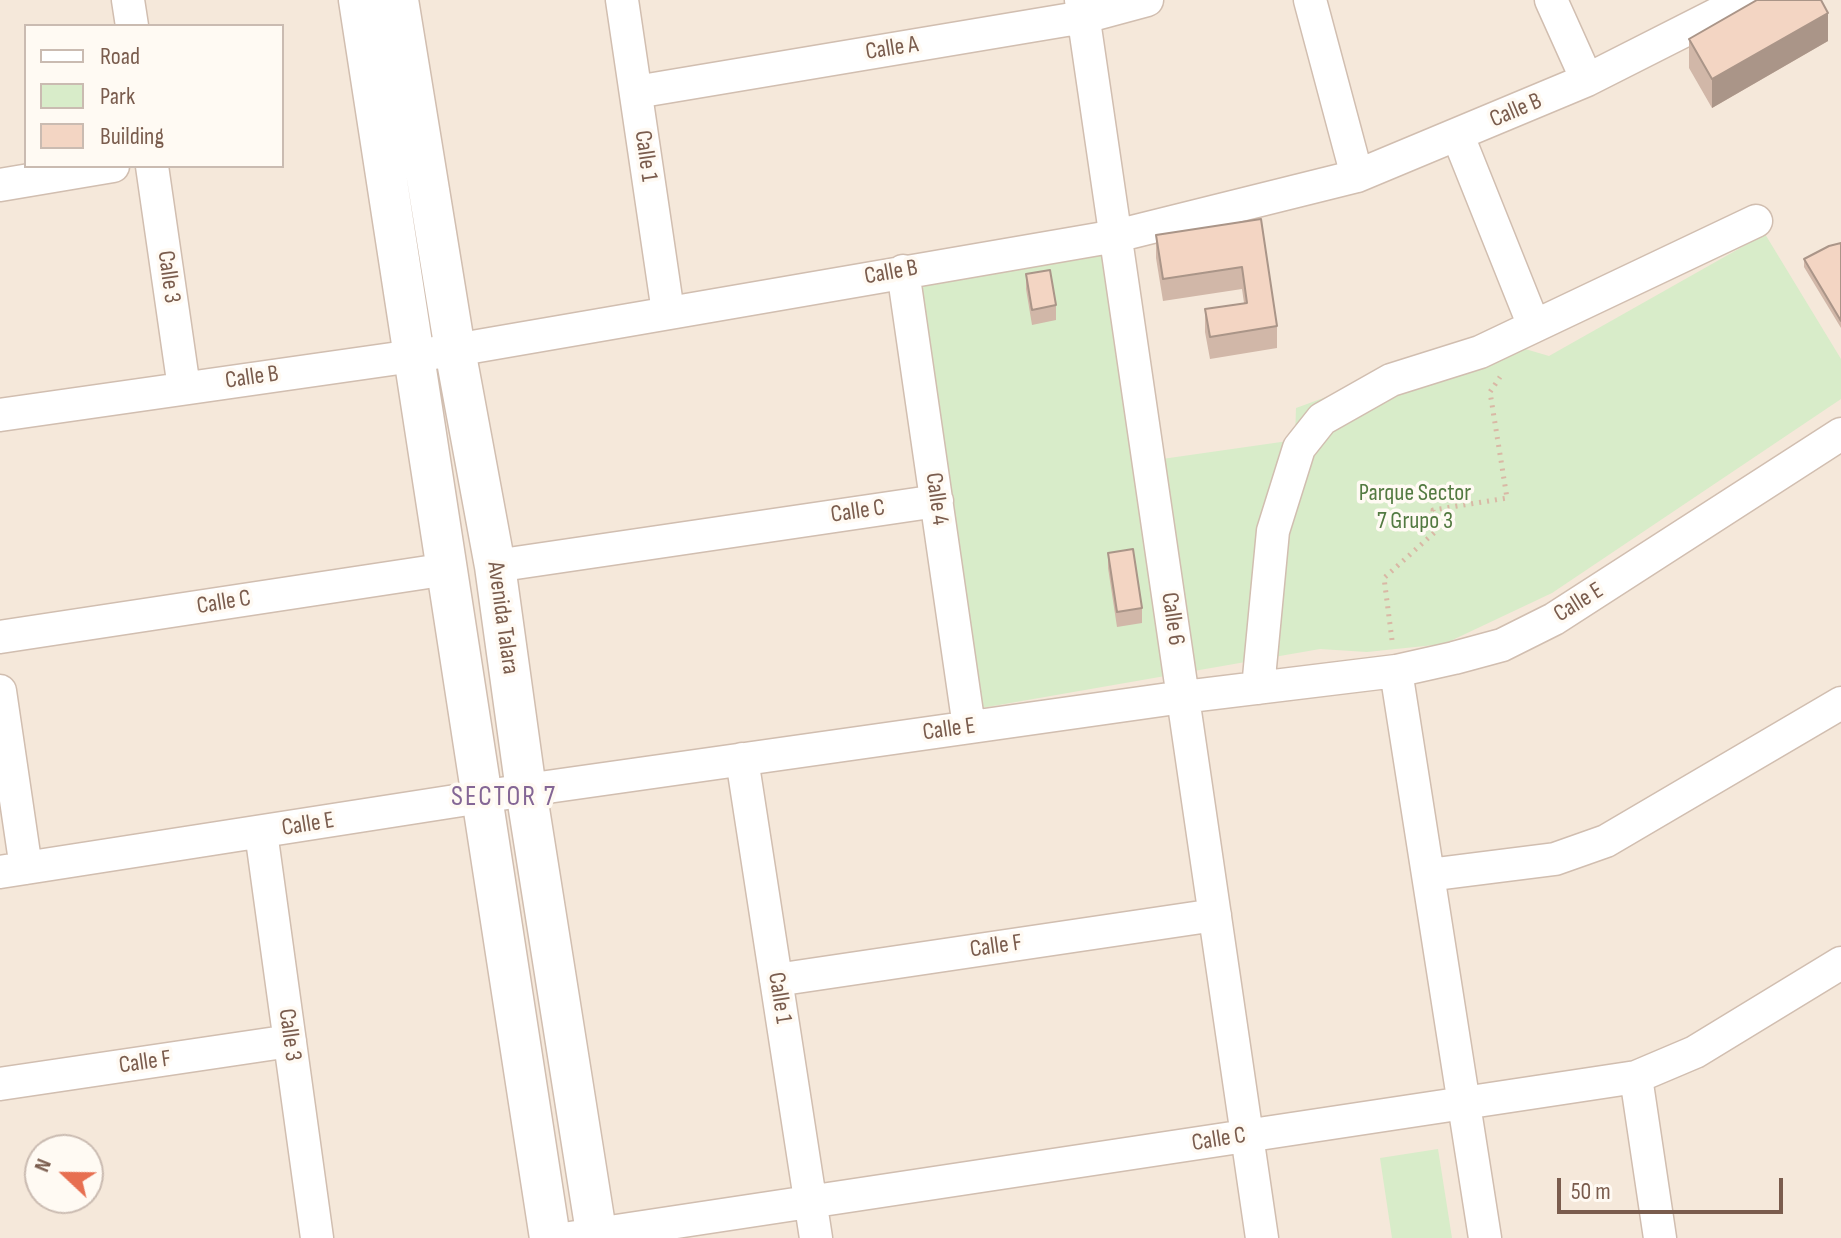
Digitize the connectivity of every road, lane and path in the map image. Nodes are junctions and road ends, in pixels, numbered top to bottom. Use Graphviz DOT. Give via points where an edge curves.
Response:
graph roads {
  1 [pos="128,0"];
  2 [pos="359,0"];
  3 [pos="398,0"];
  4 [pos="622,0"];
  5 [pos="1147,0"];
  6 [pos="1310,0"];
  7 [pos="1551,0"];
  8 [pos="1745,0"];
  9 [pos="1083,9"];
  10 [pos="132,24"];
  11 [pos="1587,80"];
  12 [pos="636,92"];
  13 [pos="1458,136"];
  14 [pos="101,168"];
  15 [pos="152,168"];
  16 [pos="1357,176"];
  17 [pos="0,185"];
  18 [pos="1756,221"];
  19 [pos="1116,236"];
  20 [pos="903,271"];
  21 [pos="668,312"];
  22 [pos="1534,326"];
  23 [pos="455,350"];
  24 [pos="415,354"];
  25 [pos="184,388"];
  26 [pos="0,415"];
  27 [pos="1841,434"];
  28 [pos="937,501"];
  29 [pos="495,566"];
  30 [pos="448,569"];
  31 [pos="0,637"];
  32 [pos="1396,671"];
  33 [pos="1258,688"];
  34 [pos="0,691"];
  35 [pos="1183,697"];
  36 [pos="1841,703"];
  37 [pos="969,727"];
  38 [pos="742,759"];
  39 [pos="526,790"];
  40 [pos="483,798"];
  41 [pos="261,832"];
  42 [pos="13,870"];
  43 [pos="1428,875"];
  44 [pos="1215,915"];
  45 [pos="1841,963"];
  46 [pos="776,980"];
  47 [pos="290,1041"];
  48 [pos="1636,1077"];
  49 [pos="0,1084"];
  50 [pos="1464,1103"];
  51 [pos="1248,1136"];
  52 [pos="810,1202"];
  53 [pos="588,1237"];
  54 [pos="317,1238"];
  55 [pos="550,1238"];
  56 [pos="816,1238"];
  57 [pos="1262,1238"];
  58 [pos="1485,1238"];
  59 [pos="1660,1238"];
  1 -- 10 [label="street"];
  2 -- 24 [label="street, Avenida Talara"];
  3 -- 23 [label="street, Avenida Talara"];
  4 -- 12 [label="street, Calle 1"];
  5 -- 9 [label="street, Calle A"];
  6 -- 16 [label="street"];
  7 -- 11 [label="street"];
  8 -- 11 [label="street, Calle B"];
  9 -- 12 [label="street, Calle A"];
  9 -- 19 [label="street, Calle 6"];
  11 -- 13 [label="street, Calle B"];
  12 -- 21 [label="street, Calle 1"];
  13 -- 16 [label="street, Calle B"];
  13 -- 22 [label="street"];
  14 -- 17 [label="street"];
  15 -- 25 [label="street, Calle 3"];
  16 -- 19 [label="street, Calle B"];
  18 -- 22 [label="street"];
  19 -- 20 [label="street, Calle B"];
  19 -- 35 [label="street, Calle 6"];
  20 -- 21 [label="street, Calle B"];
  20 -- 28 [label="street, Calle 4"];
  21 -- 23 [label="street, Calle B"];
  22 -- 32 [label="path" via="1490,392 1507,498 1433,510 1435,532 1384,578"];
  22 -- 33 [label="street" via="1480,352 1391,380 1322,419 1299,448 1273,531"];
  23 -- 24 [label="street, Calle B"];
  23 -- 29 [label="street, Avenida Talara"];
  24 -- 25 [label="street, Calle B"];
  24 -- 30 [label="street, Avenida Talara"];
  25 -- 26 [label="street, Calle B"];
  27 -- 32 [label="street, Calle E" via="1554,619 1502,645"];
  28 -- 29 [label="street, Calle C"];
  28 -- 37 [label="street, Calle 4"];
  29 -- 39 [label="street, Avenida Talara"];
  30 -- 31 [label="street, Calle C"];
  30 -- 40 [label="street, Avenida Talara"];
  32 -- 33 [label="street, Calle E"];
  32 -- 43 [label="street"];
  33 -- 35 [label="street, Calle E"];
  34 -- 42 [label="street"];
  35 -- 37 [label="street, Calle E"];
  35 -- 44 [label="street, Calle 6"];
  36 -- 43 [label="street" via="1606,841 1555,859"];
  37 -- 38 [label="street, Calle E"];
  38 -- 39 [label="street, Calle E"];
  38 -- 46 [label="street, Calle 1"];
  39 -- 40 [label="street, Calle E"];
  39 -- 53 [label="street, Avenida Talara"];
  40 -- 41 [label="street, Calle E"];
  40 -- 55 [label="street, Avenida Talara"];
  41 -- 42 [label="street, Calle E"];
  41 -- 47 [label="street, Calle 3"];
  43 -- 50 [label="street"];
  44 -- 46 [label="street, Calle F"];
  44 -- 51 [label="street, Calle 6"];
  45 -- 48 [label="street, Calle C" via="1695,1052"];
  46 -- 52 [label="street, Calle 1"];
  47 -- 49 [label="street, Calle F"];
  47 -- 54 [label="street, Calle 3"];
  48 -- 50 [label="street, Calle C"];
  48 -- 59 [label="street"];
  50 -- 51 [label="street, Calle C"];
  50 -- 58 [label="street"];
  51 -- 52 [label="street, Calle C"];
  51 -- 57 [label="street, Calle 6"];
  52 -- 53 [label="street, Calle C"];
  52 -- 56 [label="street, Calle 1"];
}
